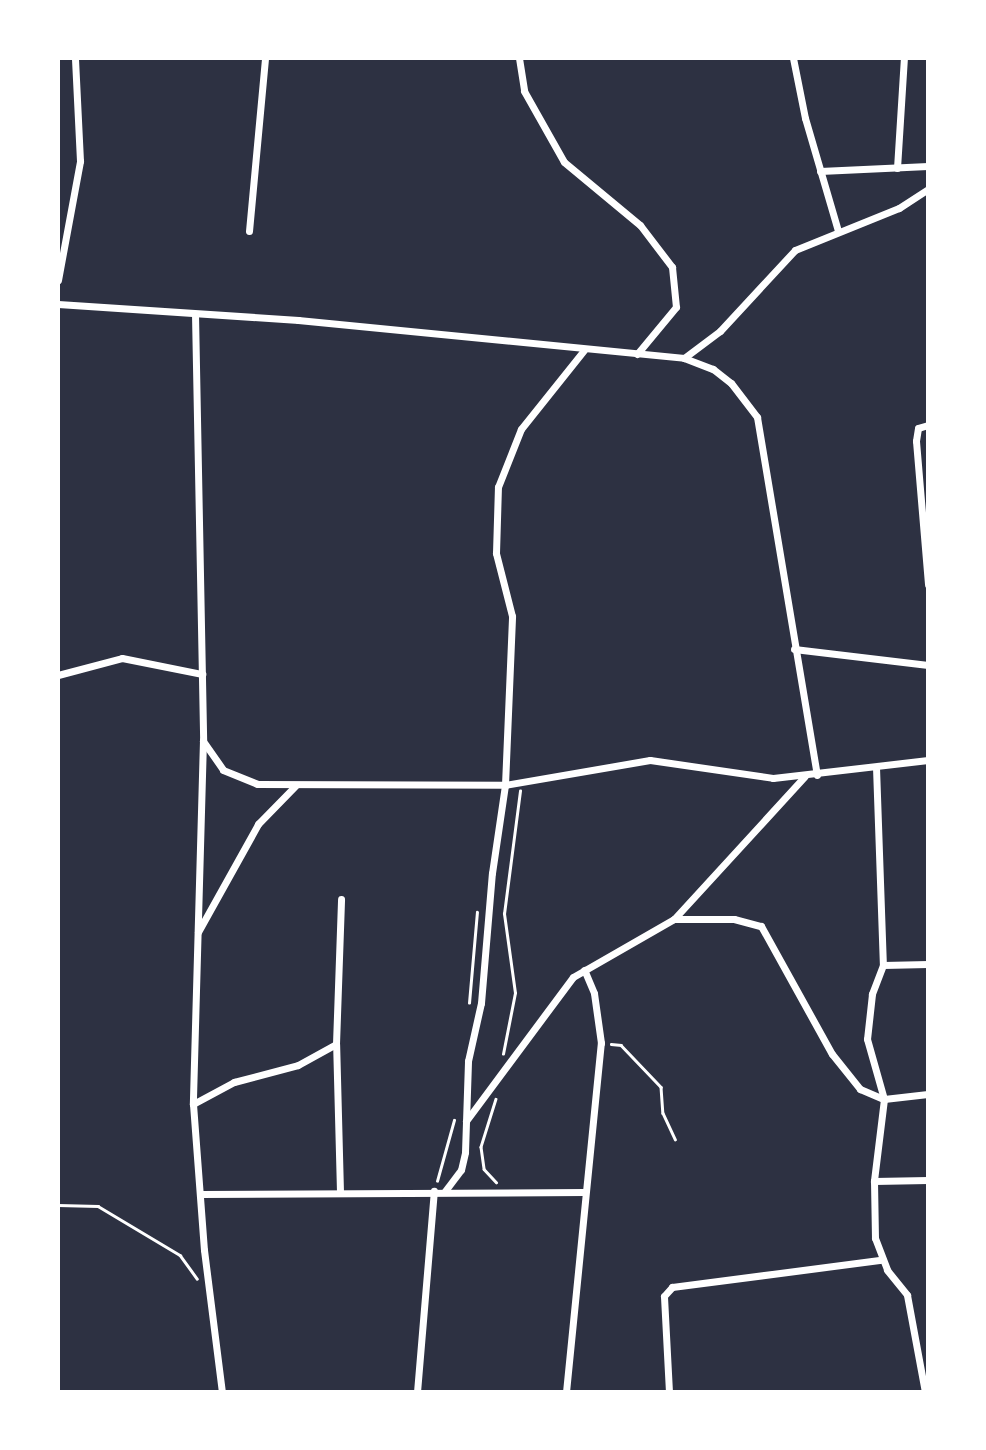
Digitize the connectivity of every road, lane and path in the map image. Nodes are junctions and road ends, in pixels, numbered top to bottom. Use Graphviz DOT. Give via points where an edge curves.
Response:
graph roads {
  1 [pos="75,58"];
  2 [pos="265,58"];
  3 [pos="519,58"];
  4 [pos="793,58"];
  5 [pos="904,58"];
  6 [pos="928,166"];
  7 [pos="897,168"];
  8 [pos="820,171"];
  9 [pos="928,190"];
  10 [pos="249,231"];
  11 [pos="838,231"];
  12 [pos="58,280"];
  13 [pos="58,304"];
  14 [pos="195,314"];
  15 [pos="584,349"];
  16 [pos="637,354"];
  17 [pos="684,358"];
  18 [pos="928,425"];
  19 [pos="928,584"];
  20 [pos="794,649"];
  21 [pos="928,665"];
  22 [pos="202,674"];
  23 [pos="58,675"];
  24 [pos="203,740"];
  25 [pos="928,760"];
  26 [pos="876,766"];
  27 [pos="817,775"];
  28 [pos="804,777"];
  29 [pos="296,785"];
  30 [pos="505,785"];
  31 [pos="341,899"];
  32 [pos="674,919"];
  33 [pos="196,936"];
  34 [pos="928,964"];
  35 [pos="883,965"];
  36 [pos="584,970"];
  37 [pos="601,1043"];
  38 [pos="336,1044"];
  39 [pos="928,1094"];
  40 [pos="884,1099"];
  41 [pos="193,1104"];
  42 [pos="465,1121"];
  43 [pos="675,1139"];
  44 [pos="928,1180"];
  45 [pos="874,1181"];
  46 [pos="434,1191"];
  47 [pos="446,1191"];
  48 [pos="340,1192"];
  49 [pos="585,1192"];
  50 [pos="200,1194"];
  51 [pos="58,1205"];
  52 [pos="881,1260"];
  53 [pos="202,1284"];
  54 [pos="222,1392"];
  55 [pos="417,1392"];
  56 [pos="566,1392"];
  57 [pos="669,1392"];
  58 [pos="925,1392"];
  1 -- 12 [label="street" via="80,161"];
  2 -- 10 [label="street"];
  3 -- 16 [label="street" via="524,91 564,162 640,225 672,267 676,307"];
  4 -- 8 [label="street"];
  5 -- 7 [label="street"];
  6 -- 7 [label="street"];
  7 -- 8 [label="street"];
  8 -- 11 [label="street"];
  9 -- 11 [label="street" via="899,208"];
  11 -- 17 [label="street" via="794,250 720,331"];
  13 -- 14 [label="street"];
  14 -- 15 [label="street"];
  14 -- 22 [label="street"];
  15 -- 16 [label="street"];
  15 -- 30 [label="street" via="521,429 498,487 495,545 512,616"];
  16 -- 17 [label="street"];
  17 -- 20 [label="street" via="732,383 757,417"];
  18 -- 19 [label="street" via="918,428 916,441"];
  20 -- 21 [label="street"];
  20 -- 27 [label="street"];
  22 -- 23 [label="street" via="122,658"];
  22 -- 24 [label="street"];
  24 -- 29 [label="street" via="233,776 257,784"];
  24 -- 33 [label="street"];
  25 -- 26 [label="street"];
  26 -- 27 [label="street"];
  26 -- 35 [label="street"];
  27 -- 28 [label="street"];
  28 -- 30 [label="street" via="759,778 672,760 650,760"];
  28 -- 32 [label="street"];
  29 -- 30 [label="street"];
  29 -- 33 [label="street" via="258,824"];
  30 -- 42 [label="street" via="481,1003 468,1060"];
  31 -- 38 [label="street"];
  32 -- 36 [label="street"];
  32 -- 40 [label="street" via="734,919 761,926 842,1069 860,1089"];
  33 -- 41 [label="street"];
  34 -- 35 [label="street"];
  35 -- 40 [label="street" via="872,994 867,1039"];
  36 -- 37 [label="street" via="594,993"];
  36 -- 42 [label="street" via="573,977 545,1019 498,1072"];
  37 -- 43 [label="path" via="621,1045 661,1087 663,1113"];
  37 -- 49 [label="street"];
  38 -- 41 [label="street" via="298,1065 234,1082"];
  38 -- 48 [label="street"];
  39 -- 40 [label="street"];
  40 -- 45 [label="street"];
  41 -- 50 [label="street"];
  42 -- 47 [label="street" via="461,1170"];
  44 -- 45 [label="street"];
  45 -- 52 [label="street" via="875,1238"];
  46 -- 47 [label="street"];
  46 -- 48 [label="street"];
  46 -- 55 [label="street"];
  47 -- 49 [label="street"];
  48 -- 50 [label="street"];
  49 -- 56 [label="street"];
  50 -- 54 [label="street"];
  51 -- 53 [label="path" via="98,1206 180,1255"];
  52 -- 57 [label="street" via="672,1287 664,1296"];
  52 -- 58 [label="street" via="906,1295"];
}
